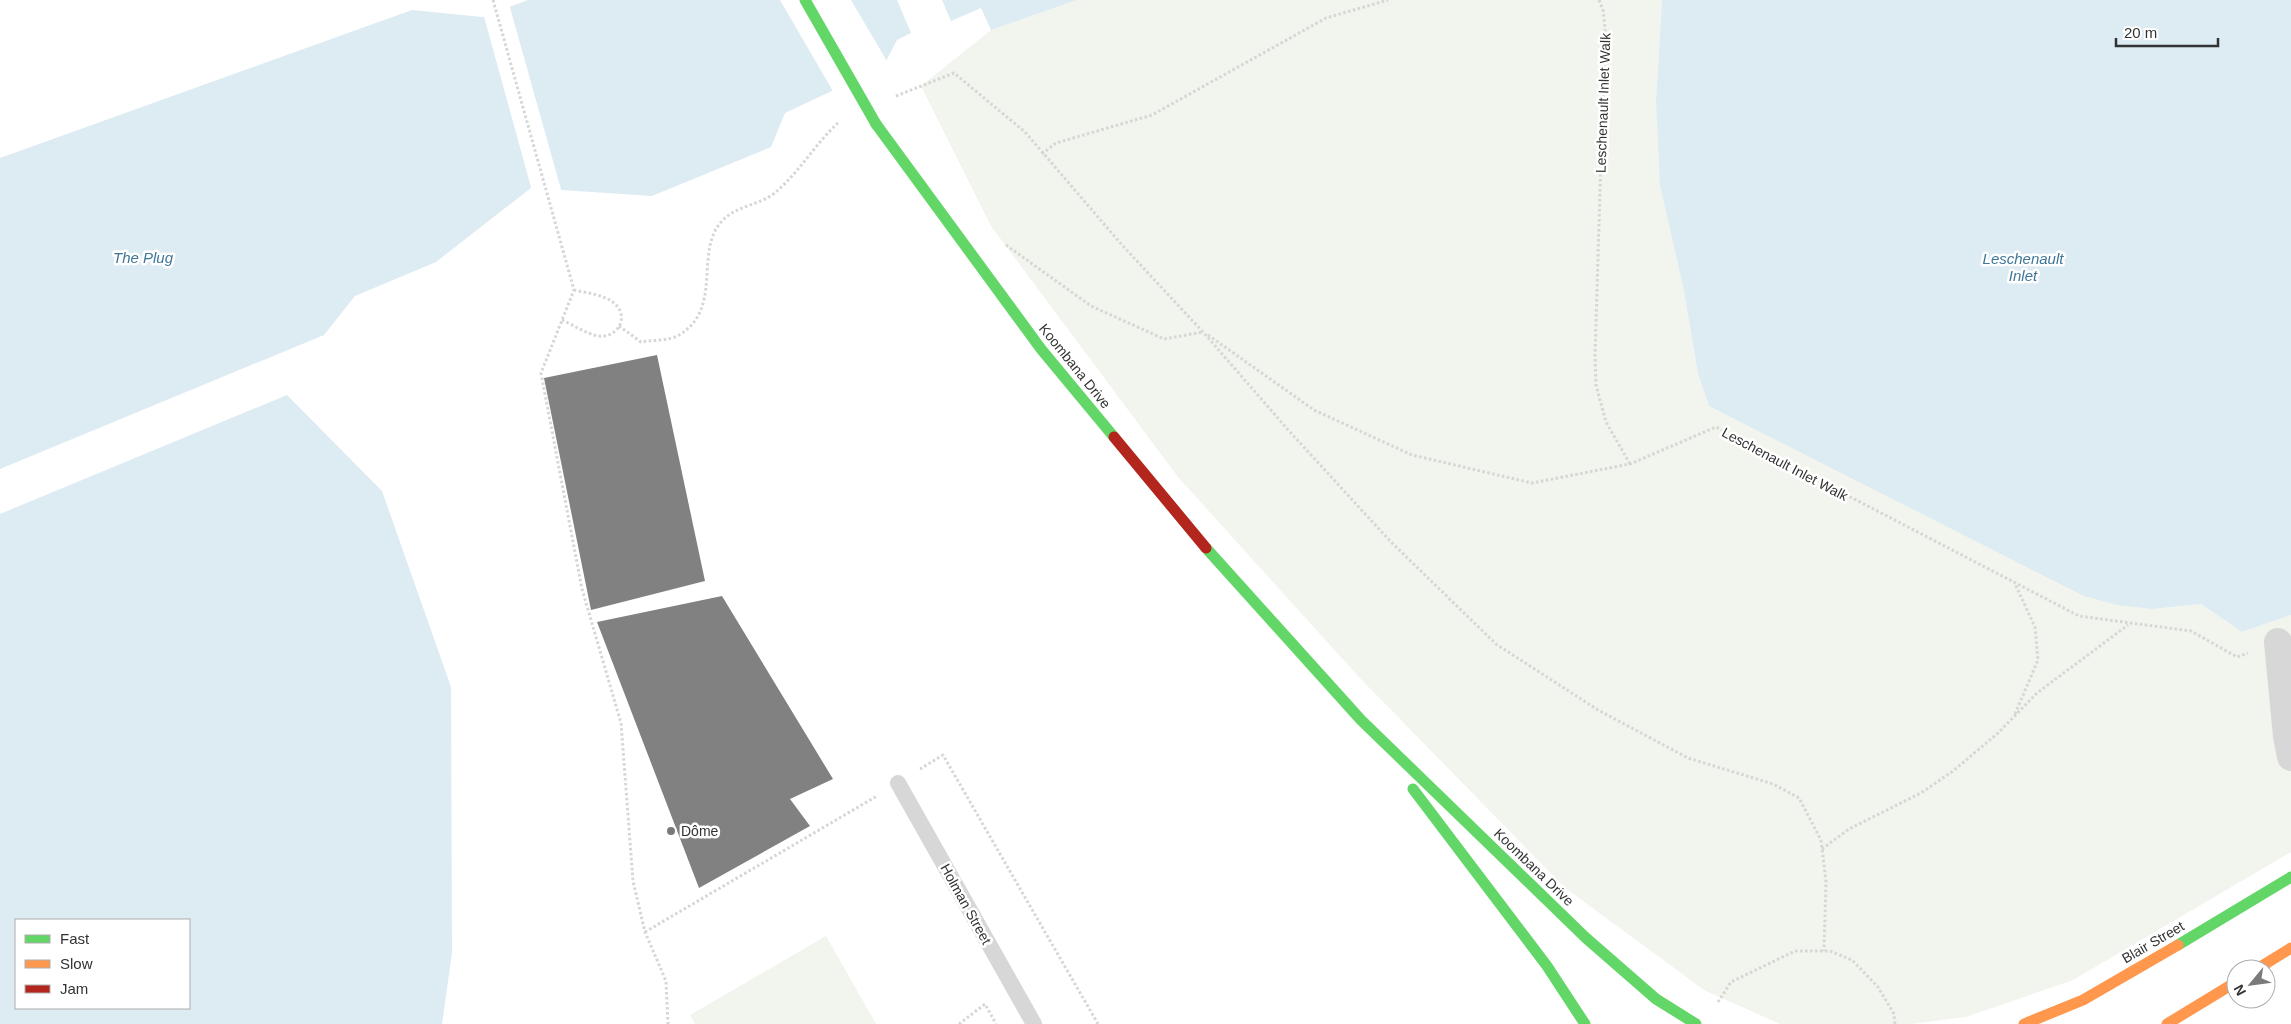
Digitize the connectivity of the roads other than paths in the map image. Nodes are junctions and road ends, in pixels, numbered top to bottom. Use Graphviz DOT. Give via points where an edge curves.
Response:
graph roads {
  1 [pos="805,0"];
  2 [pos="2278,642"];
  3 [pos="1361,720"];
  4 [pos="2291,757"];
  5 [pos="898,783"];
  6 [pos="2291,877"];
  7 [pos="2291,948"];
  8 [pos="2273,959"];
  9 [pos="2226,988"];
  10 [pos="1034,1024"];
  11 [pos="1584,1024"];
  12 [pos="1696,1024"];
  13 [pos="2024,1024"];
  14 [pos="2167,1024"];
  1 -- 3 [label="main road, Koombana Drive, bridge" via="876,124 1041,349 1214,558"];
  2 -- 4 [label="street" via="2286,736"];
  3 -- 11 [label="main road, Koombana Drive" via="1546,966"];
  3 -- 12 [label="main road, Koombana Drive" via="1586,938 1656,999"];
  5 -- 10 [label="lane, Holman Street"];
  6 -- 13 [label="main road, Blair Street" via="2083,1000"];
  7 -- 8 [label="main road"];
  9 -- 14 [label="main road"];
}
